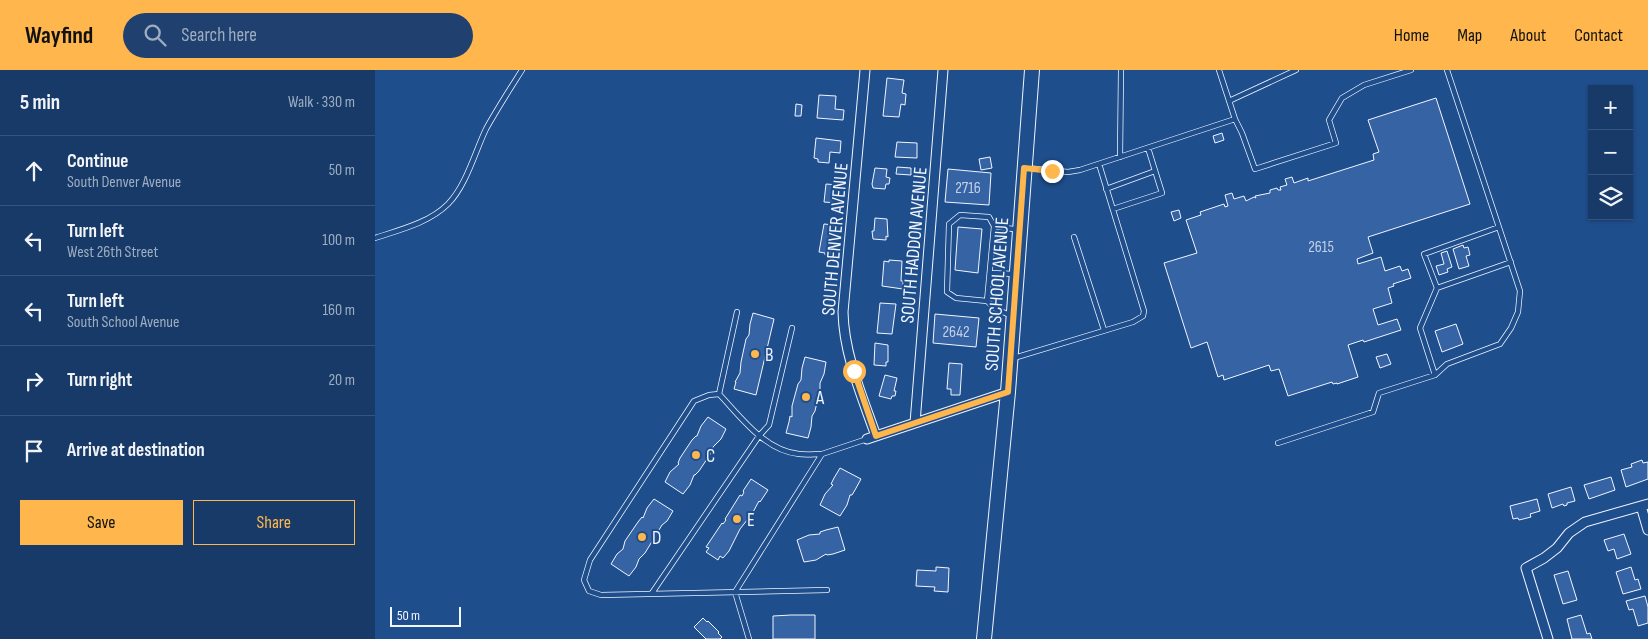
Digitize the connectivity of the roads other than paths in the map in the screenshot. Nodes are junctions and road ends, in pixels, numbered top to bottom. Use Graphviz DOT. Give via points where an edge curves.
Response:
graph roads {
  1 [pos="523,70"];
  2 [pos="865,70"];
  3 [pos="943,70"];
  4 [pos="1032,70"];
  5 [pos="1121,70"];
  6 [pos="1219,70"];
  7 [pos="1296,70"];
  8 [pos="1411,70"];
  9 [pos="1447,70"];
  10 [pos="1229,101"];
  11 [pos="1235,119"];
  12 [pos="1149,148"];
  13 [pos="1121,157"];
  14 [pos="1099,164"];
  15 [pos="1024,168"];
  16 [pos="1155,171"];
  17 [pos="1107,189"];
  18 [pos="1113,209"];
  19 [pos="995,226"];
  20 [pos="1499,227"];
  21 [pos="1020,230"];
  22 [pos="1074,237"];
  23 [pos="375,238"];
  24 [pos="1511,262"];
  25 [pos="990,273"];
  26 [pos="1017,274"];
  27 [pos="1437,288"];
  28 [pos="987,301"];
  29 [pos="737,312"];
  30 [pos="1013,316"];
  31 [pos="792,328"];
  32 [pos="1104,330"];
  33 [pos="1010,360"];
  34 [pos="1435,375"];
  35 [pos="1008,392"];
  36 [pos="719,394"];
  37 [pos="915,423"];
  38 [pos="759,436"];
  39 [pos="871,438"];
  40 [pos="1278,443"];
  41 [pos="823,454"];
  42 [pos="1644,505"];
  43 [pos="1648,530"];
  44 [pos="827,590"];
  45 [pos="735,592"];
  46 [pos="652,593"];
  47 [pos="749,639"];
  48 [pos="984,639"];
  49 [pos="1548,639"];
  1 -- 23 [label="lane" via="487,128 448,204 417,224"];
  2 -- 39 [label="street, SOUTH DENVER AVENUE" via="843,326"];
  3 -- 37 [label="street, SOUTH HADDON AVENUE"];
  4 -- 15 [label="main road, SOUTH SCHOOL AVENUE"];
  5 -- 13 [label="lane"];
  6 -- 10 [label="lane"];
  7 -- 10 [label="lane"];
  8 -- 11 [label="lane" via="1364,85 1343,98 1329,120 1335,143 1255,169"];
  9 -- 20 [label="lane"];
  10 -- 11 [label="lane"];
  11 -- 12 [label="lane"];
  12 -- 13 [label="lane"];
  12 -- 16 [label="lane"];
  13 -- 14 [label="lane"];
  14 -- 15 [label="lane" via="1068,172"];
  14 -- 17 [label="lane"];
  15 -- 21 [label="main road, SOUTH SCHOOL AVENUE"];
  16 -- 17 [label="lane"];
  16 -- 18 [label="lane" via="1162,194"];
  17 -- 18 [label="lane"];
  18 -- 32 [label="lane" via="1144,314 1140,319"];
  19 -- 21 [label="lane"];
  19 -- 25 [label="lane"];
  19 -- 28 [label="lane" via="989,217 960,215 949,224 947,292 956,298"];
  20 -- 24 [label="lane"];
  20 -- 27 [label="lane" via="1425,254"];
  21 -- 26 [label="main road, SOUTH SCHOOL AVENUE"];
  22 -- 32 [label="lane"];
  24 -- 27 [label="lane"];
  24 -- 34 [label="lane" via="1520,291 1518,312 1511,328 1499,344 1447,364"];
  25 -- 26 [label="lane"];
  25 -- 28 [label="lane"];
  26 -- 30 [label="main road, SOUTH SCHOOL AVENUE"];
  27 -- 34 [label="lane" via="1420,328"];
  28 -- 30 [label="lane"];
  29 -- 36 [label="lane"];
  30 -- 33 [label="main road, SOUTH SCHOOL AVENUE"];
  31 -- 38 [label="lane" via="769,425"];
  32 -- 33 [label="lane"];
  33 -- 35 [label="main road, SOUTH SCHOOL AVENUE"];
  34 -- 40 [label="lane" via="1379,393 1373,412"];
  35 -- 37 [label="street"];
  35 -- 48 [label="main road, SOUTH SCHOOL AVENUE"];
  36 -- 38 [label="lane"];
  36 -- 46 [label="lane" via="694,401 590,560 584,580 589,590 601,595"];
  37 -- 39 [label="street"];
  38 -- 41 [label="lane" via="776,448 798,454"];
  38 -- 46 [label="lane"];
  39 -- 41 [label="lane"];
  41 -- 45 [label="lane"];
  42 -- 43 [label="street"];
  42 -- 49 [label="street" via="1585,522 1569,532 1557,548 1526,568"];
  44 -- 45 [label="lane"];
  45 -- 46 [label="lane"];
  45 -- 47 [label="lane"];
}
